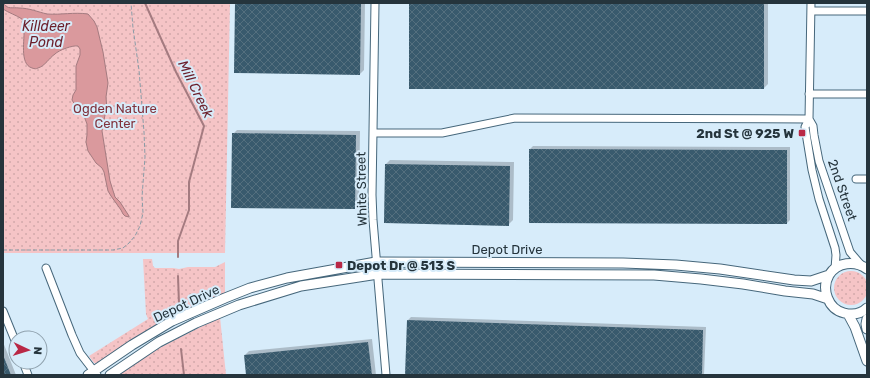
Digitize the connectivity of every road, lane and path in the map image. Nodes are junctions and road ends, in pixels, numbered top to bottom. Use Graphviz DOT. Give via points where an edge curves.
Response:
graph roads {
  1 [pos="131,3"];
  2 [pos="375,3"];
  3 [pos="811,7"];
  4 [pos="867,11"];
  5 [pos="809,94"];
  6 [pos="867,94"];
  7 [pos="809,119"];
  8 [pos="372,133"];
  9 [pos="856,179"];
  10 [pos="867,180"];
  11 [pos="3,250"];
  12 [pos="376,262"];
  13 [pos="46,268"];
  14 [pos="865,268"];
  15 [pos="832,272"];
  16 [pos="378,274"];
  17 [pos="828,299"];
  18 [pos="867,308"];
  19 [pos="3,311"];
  20 [pos="848,314"];
  21 [pos="867,319"];
  22 [pos="867,328"];
  23 [pos="10,330"];
  24 [pos="867,361"];
  25 [pos="93,374"];
  26 [pos="110,375"];
  27 [pos="386,375"];
  1 -- 11 [label="path" via="145,157 143,213 135,236 124,248 113,250"];
  2 -- 8 [label="street, White Street"];
  3 -- 4 [label="street"];
  3 -- 5 [label="street, 2nd Street"];
  5 -- 6 [label="street"];
  5 -- 7 [label="street, 2nd Street"];
  7 -- 8 [label="street" via="514,118 442,133"];
  7 -- 14 [label="street, 2nd Street" via="813,126 819,161 850,252"];
  7 -- 15 [label="street, 2nd Street" via="805,127 810,163 836,248"];
  8 -- 12 [label="street, White Street"];
  9 -- 10 [label="street"];
  12 -- 15 [label="main road, Depot Drive" via="676,265 811,281"];
  12 -- 16 [label="street, White Street"];
  12 -- 25 [label="main road, Depot Drive" via="287,278 244,291 172,321 132,345"];
  13 -- 25 [label="street" via="72,335"];
  14 -- 15 [label="main road, Depot Drive" via="854,263 845,264"];
  15 -- 17 [label="main road" via="825,286"];
  16 -- 17 [label="main road, Depot Drive" via="654,275 743,284 813,294"];
  16 -- 26 [label="main road, Depot Drive" via="301,286 239,305 159,342"];
  16 -- 27 [label="street, White Street"];
  17 -- 20 [label="main road" via="835,309"];
  18 -- 20 [label="main road" via="857,314"];
  19 -- 23 [label="street"];
  20 -- 24 [label="main road"];
  21 -- 22 [label="main road"];
}
